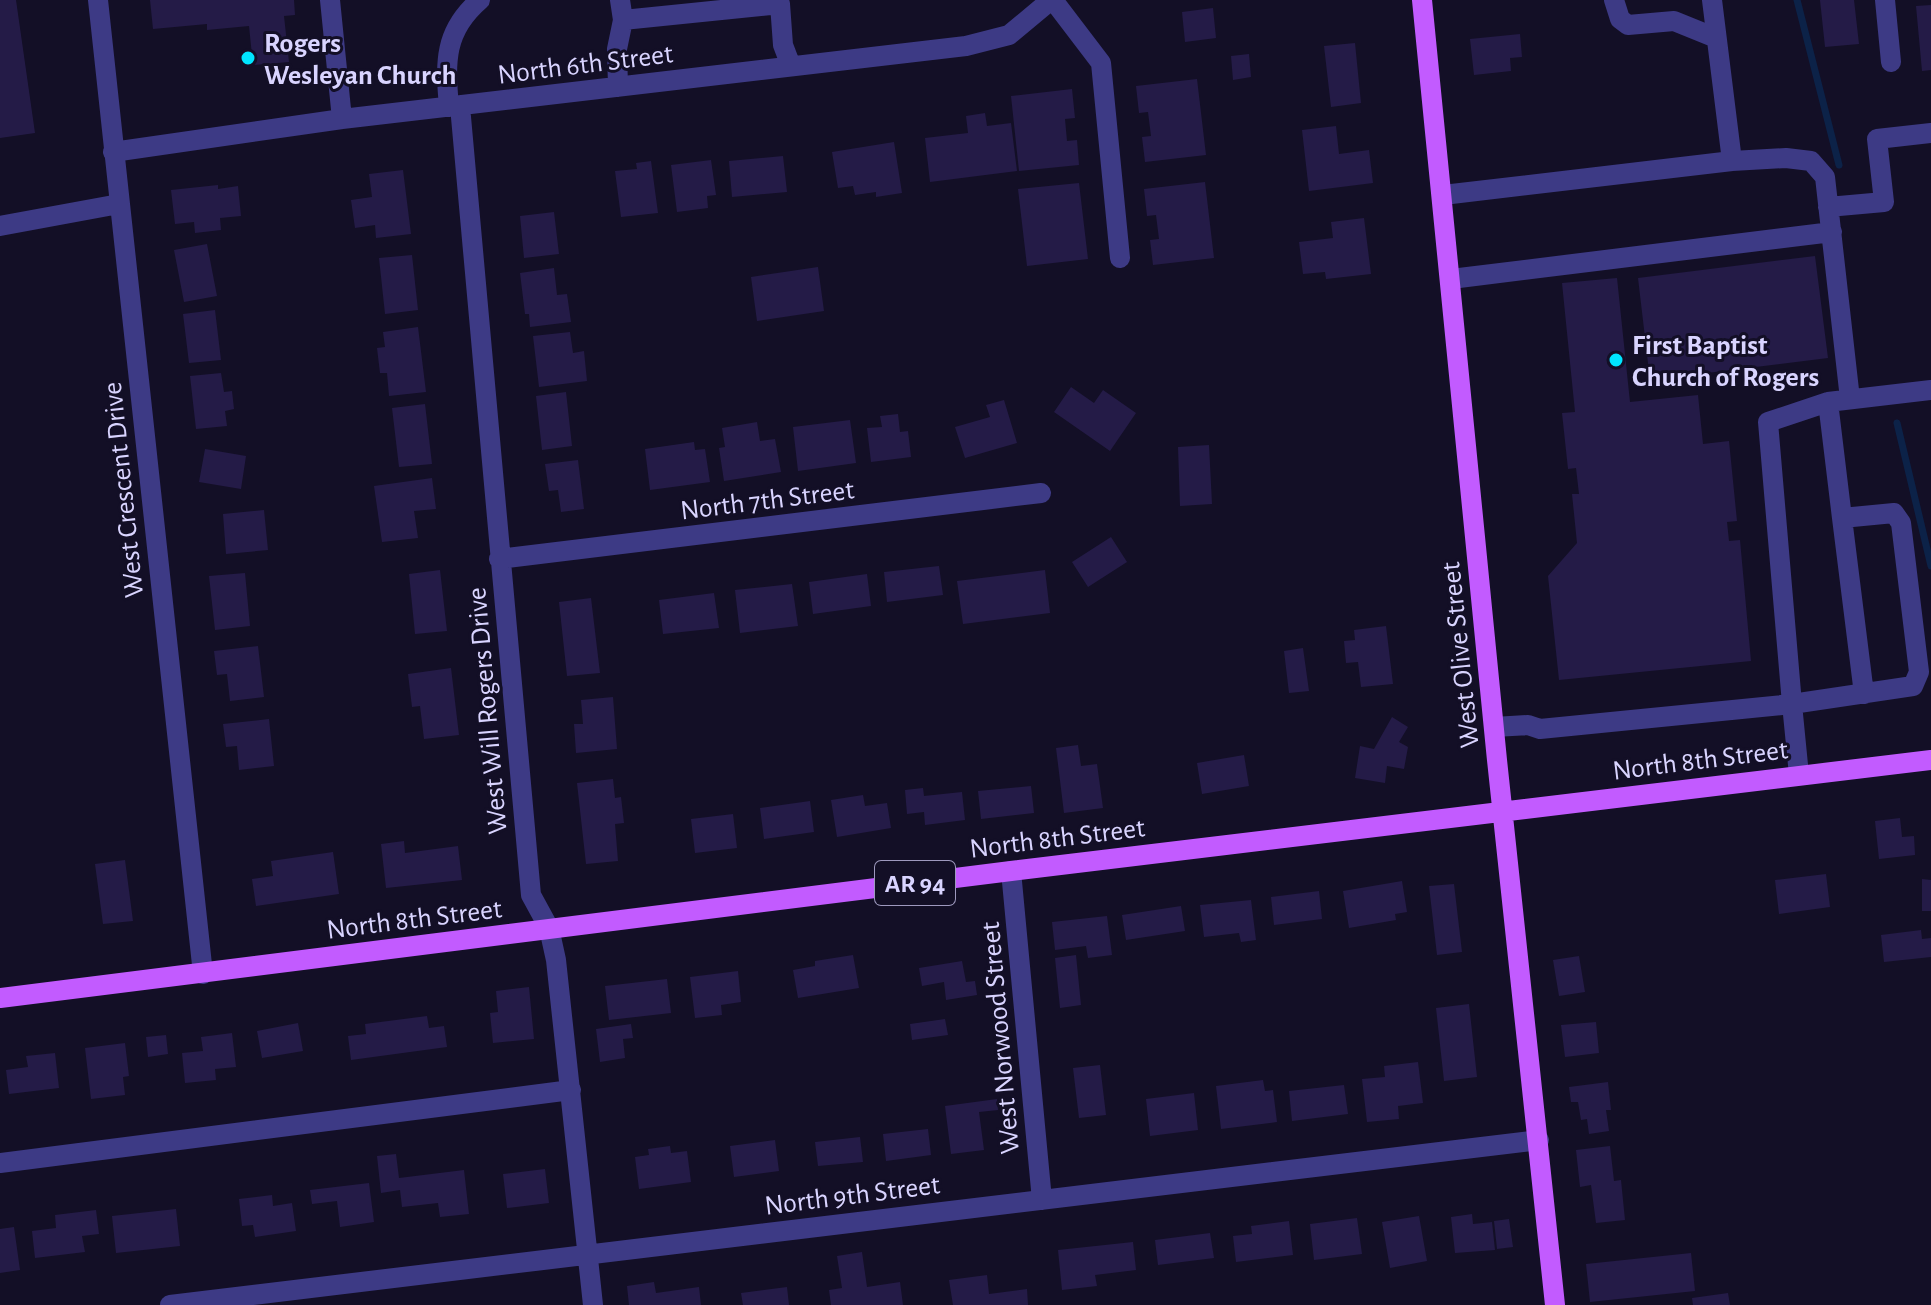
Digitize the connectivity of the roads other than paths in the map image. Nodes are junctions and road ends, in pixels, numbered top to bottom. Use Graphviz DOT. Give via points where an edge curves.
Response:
graph roads {
  1 [pos="98,0"];
  2 [pos="330,0"];
  3 [pos="480,0"];
  4 [pos="1052,0"];
  5 [pos="1422,0"];
  6 [pos="1614,0"];
  7 [pos="1672,0"];
  8 [pos="1712,0"];
  9 [pos="1885,0"];
  10 [pos="622,10"];
  11 [pos="1674,21"];
  12 [pos="1716,38"];
  13 [pos="1891,62"];
  14 [pos="791,66"];
  15 [pos="618,87"];
  16 [pos="454,107"];
  17 [pos="342,119"];
  18 [pos="1931,133"];
  19 [pos="113,152"];
  20 [pos="1732,161"];
  21 [pos="1443,195"];
  22 [pos="119,204"];
  23 [pos="1828,207"];
  24 [pos="0,226"];
  25 [pos="1832,232"];
  26 [pos="1120,258"];
  27 [pos="1451,279"];
  28 [pos="1931,390"];
  29 [pos="1850,399"];
  30 [pos="1828,402"];
  31 [pos="1041,493"];
  32 [pos="1842,518"];
  33 [pos="499,559"];
  34 [pos="1864,694"];
  35 [pos="1792,704"];
  36 [pos="1494,727"];
  37 [pos="1931,760"];
  38 [pos="1799,775"];
  39 [pos="1503,812"];
  40 [pos="1011,871"];
  41 [pos="549,928"];
  42 [pos="203,974"];
  43 [pos="0,998"];
  44 [pos="571,1090"];
  45 [pos="1539,1140"];
  46 [pos="0,1163"];
  47 [pos="1042,1200"];
  48 [pos="589,1253"];
  49 [pos="211,1303"];
  50 [pos="170,1305"];
  51 [pos="593,1305"];
  52 [pos="1555,1305"];
  1 -- 19 [label="street, West Crescent Drive"];
  2 -- 17 [label="street"];
  3 -- 16 [label="street, West Will Rogers Drive" via="450,39 447,61"];
  4 -- 14 [label="street, North 6th Street" via="1009,35 966,46"];
  4 -- 26 [label="street" via="1101,63"];
  5 -- 21 [label="main road, West Olive Street"];
  6 -- 11 [label="street" via="1620,19 1628,25"];
  7 -- 11 [label="street"];
  8 -- 12 [label="street"];
  9 -- 13 [label="street"];
  10 -- 14 [label="street" via="780,4 783,45"];
  10 -- 15 [label="street"];
  11 -- 12 [label="street"];
  12 -- 20 [label="street"];
  14 -- 15 [label="street, North 6th Street"];
  15 -- 16 [label="street, North 6th Street"];
  16 -- 17 [label="street, North 6th Street"];
  16 -- 33 [label="street, West Will Rogers Drive"];
  17 -- 19 [label="street, North 6th Street"];
  18 -- 23 [label="street" via="1877,139 1884,202"];
  19 -- 22 [label="street, West Crescent Drive"];
  20 -- 21 [label="street"];
  20 -- 23 [label="street" via="1811,161 1825,177"];
  21 -- 27 [label="main road, West Olive Street"];
  22 -- 24 [label="street"];
  22 -- 42 [label="street, West Crescent Drive"];
  23 -- 25 [label="street"];
  25 -- 27 [label="street"];
  25 -- 29 [label="street"];
  27 -- 36 [label="main road, West Olive Street"];
  28 -- 29 [label="street"];
  29 -- 30 [label="street"];
  30 -- 32 [label="street"];
  30 -- 35 [label="street" via="1768,422"];
  31 -- 33 [label="street, North 7th Street"];
  32 -- 34 [label="street"];
  32 -- 34 [label="street" via="1894,513 1901,523 1919,672 1913,686"];
  33 -- 41 [label="street, West Will Rogers Drive" via="531,895"];
  34 -- 35 [label="street"];
  35 -- 36 [label="street" via="1540,729"];
  35 -- 38 [label="street"];
  36 -- 39 [label="main road, West Olive Street"];
  37 -- 38 [label="main road, North 8th Street / AR 94"];
  38 -- 39 [label="main road, North 8th Street / AR 94"];
  39 -- 40 [label="main road, North 8th Street / AR 94"];
  39 -- 45 [label="main road, West Olive Street"];
  40 -- 41 [label="main road, North 8th Street / AR 94"];
  40 -- 47 [label="street, West Norwood Street"];
  41 -- 42 [label="main road, North 8th Street / AR 94"];
  41 -- 44 [label="street, West Will Rogers Drive"];
  42 -- 43 [label="main road, North 8th Street / AR 94"];
  44 -- 46 [label="street"];
  44 -- 48 [label="street, West Will Rogers Drive"];
  45 -- 47 [label="street, North 9th Street"];
  45 -- 52 [label="main road, West Olive Street"];
  47 -- 48 [label="street, North 9th Street"];
  48 -- 49 [label="street, North 9th Street"];
  48 -- 51 [label="street, West Will Rogers Drive"];
  49 -- 50 [label="street, North 9th Street"];
}
